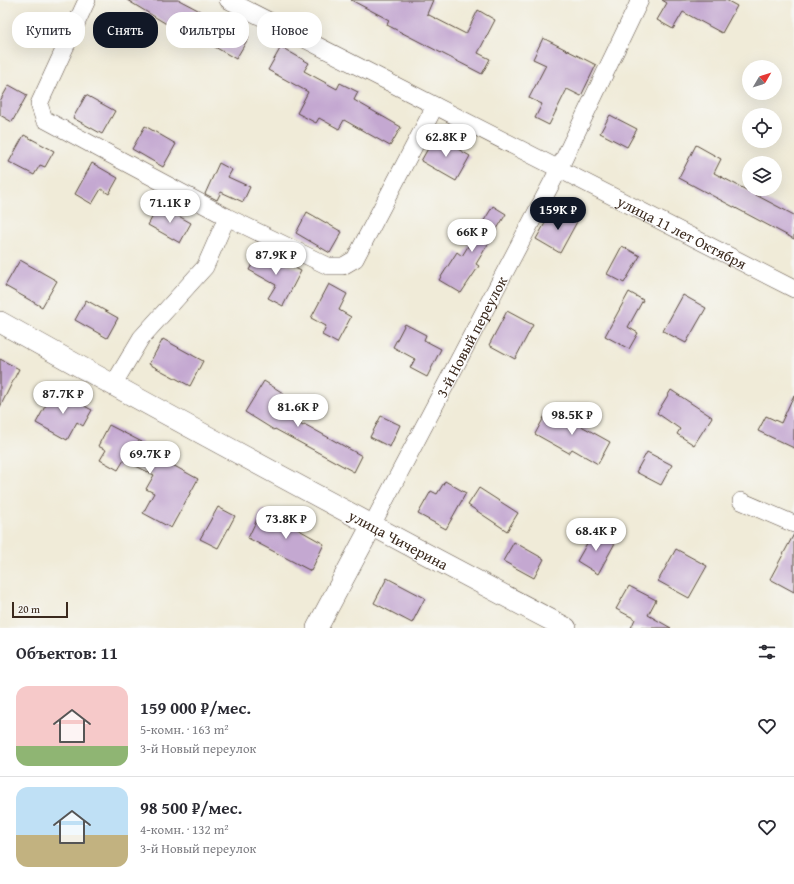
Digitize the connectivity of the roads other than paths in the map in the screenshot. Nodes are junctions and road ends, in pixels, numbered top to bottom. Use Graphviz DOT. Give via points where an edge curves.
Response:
graph roads {
  1 [pos="87,0"];
  2 [pos="228,0"];
  3 [pos="640,0"];
  4 [pos="435,106"];
  5 [pos="559,169"];
  6 [pos="227,217"];
  7 [pos="794,288"];
  8 [pos="0,322"];
  9 [pos="113,385"];
  10 [pos="741,501"];
  11 [pos="794,524"];
  12 [pos="372,525"];
  13 [pos="317,628"];
  14 [pos="566,628"];
  1 -- 6 [label="street" via="39,104 44,119"];
  2 -- 4 [label="street, улица 11 лет Октября"];
  3 -- 5 [label="street, 3-й Новый переулок"];
  4 -- 5 [label="street, улица 11 лет Октября"];
  4 -- 6 [label="street" via="355,259 342,266 328,266"];
  5 -- 7 [label="street, улица 11 лет Октября"];
  5 -- 12 [label="street, 3-й Новый переулок"];
  6 -- 9 [label="street" via="206,267 141,338"];
  8 -- 9 [label="street, улица Чичерина"];
  9 -- 12 [label="street, улица Чичерина"];
  10 -- 11 [label="street"];
  12 -- 13 [label="street, 3-й Новый переулок"];
  12 -- 14 [label="street, улица Чичерина"];
}
